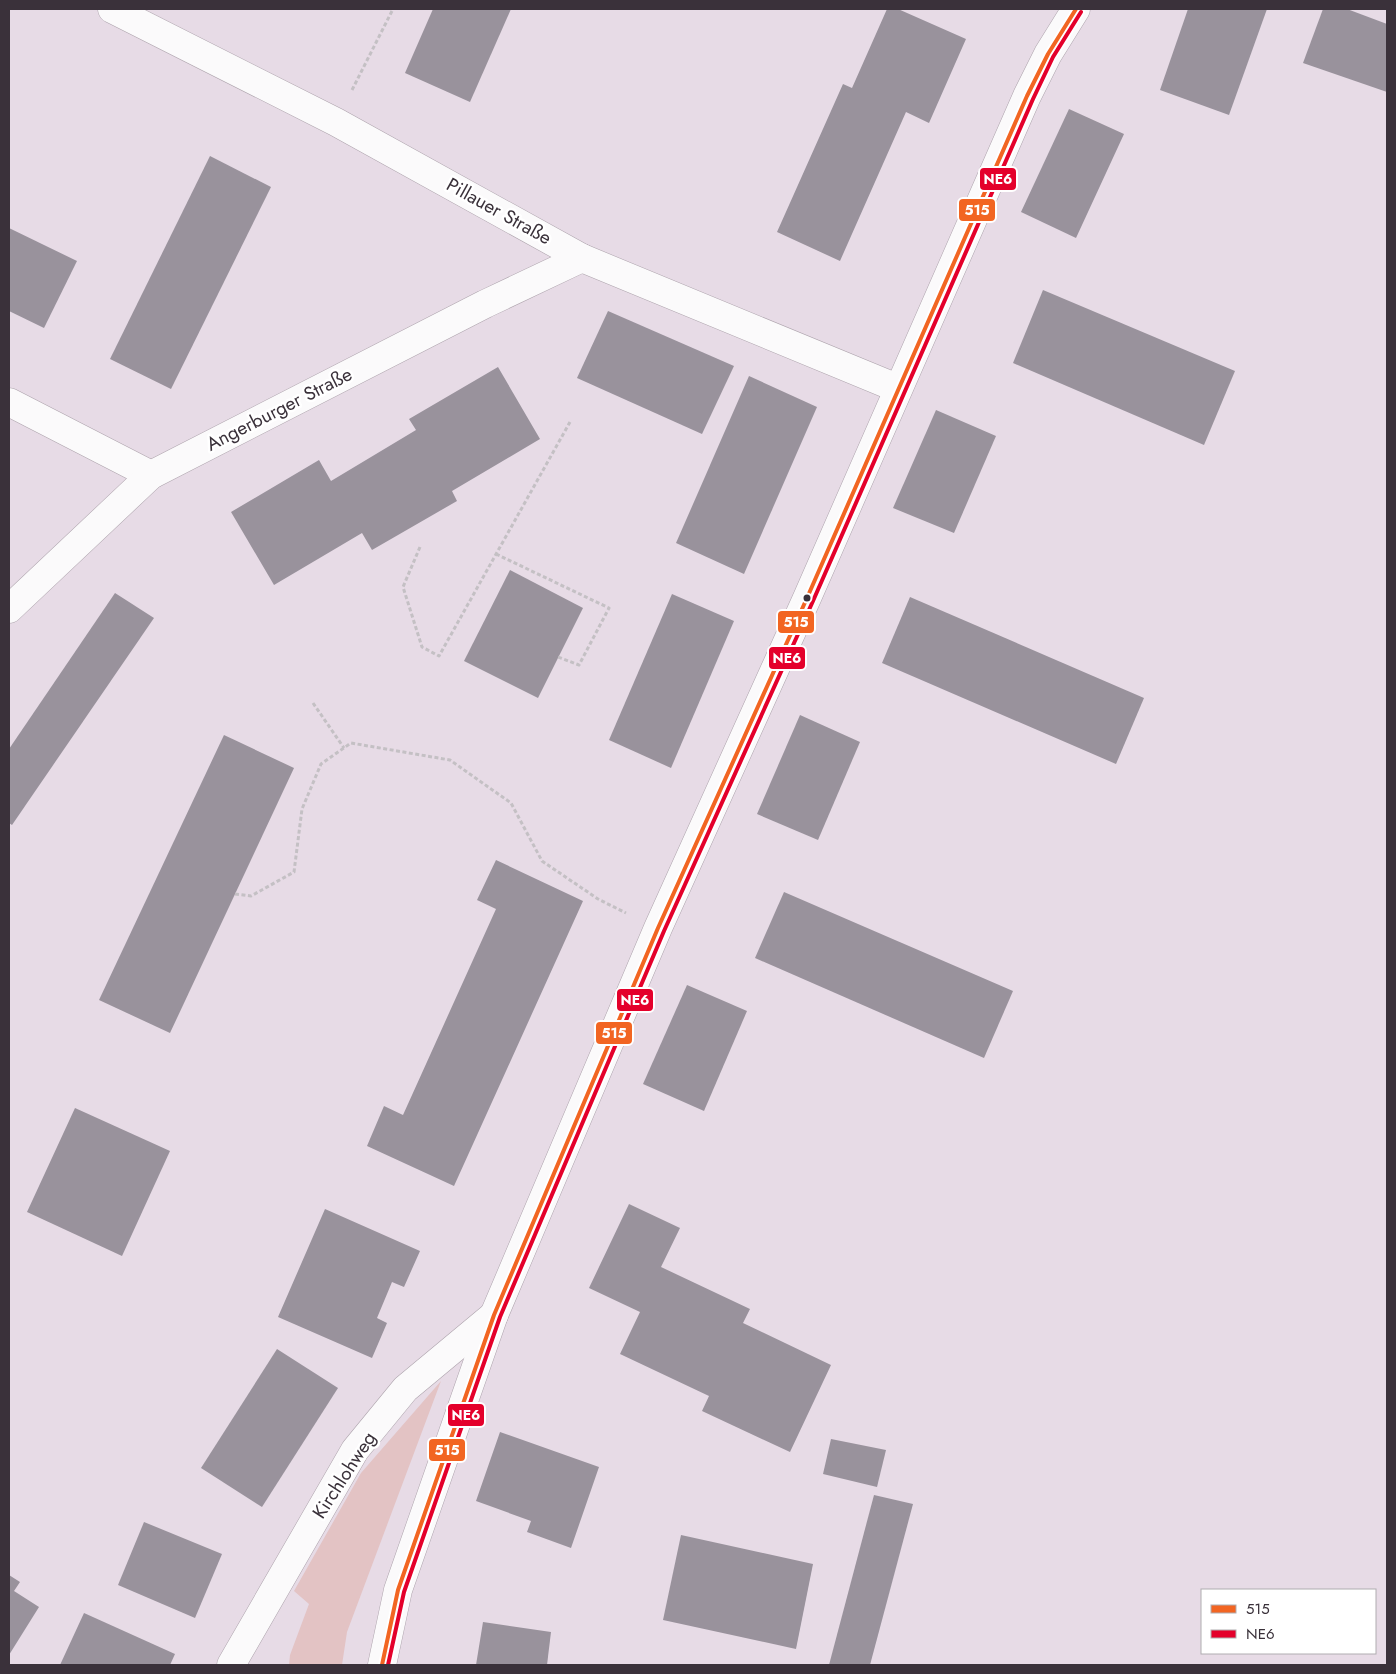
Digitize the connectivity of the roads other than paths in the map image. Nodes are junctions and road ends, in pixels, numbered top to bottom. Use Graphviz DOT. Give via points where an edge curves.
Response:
graph roads {
  1 [pos="112,9"];
  2 [pos="1076,9"];
  3 [pos="582,258"];
  4 [pos="897,388"];
  5 [pos="9,402"];
  6 [pos="151,475"];
  7 [pos="9,609"];
  8 [pos="494,1315"];
  9 [pos="231,1665"];
  10 [pos="382,1665"];
  1 -- 3 [label="street, Pillauer Straße" via="336,122"];
  2 -- 4 [label="street" via="1027,96"];
  3 -- 4 [label="street, Pillauer Straße"];
  3 -- 6 [label="street, Angerburger Straße" via="485,304"];
  4 -- 8 [label="street" via="807,598 658,928"];
  5 -- 6 [label="street"];
  6 -- 7 [label="street, Angerburger Straße"];
  8 -- 9 [label="street, Kirchlohweg" via="405,1389 355,1450"];
  8 -- 10 [label="street" via="398,1590"];
}
